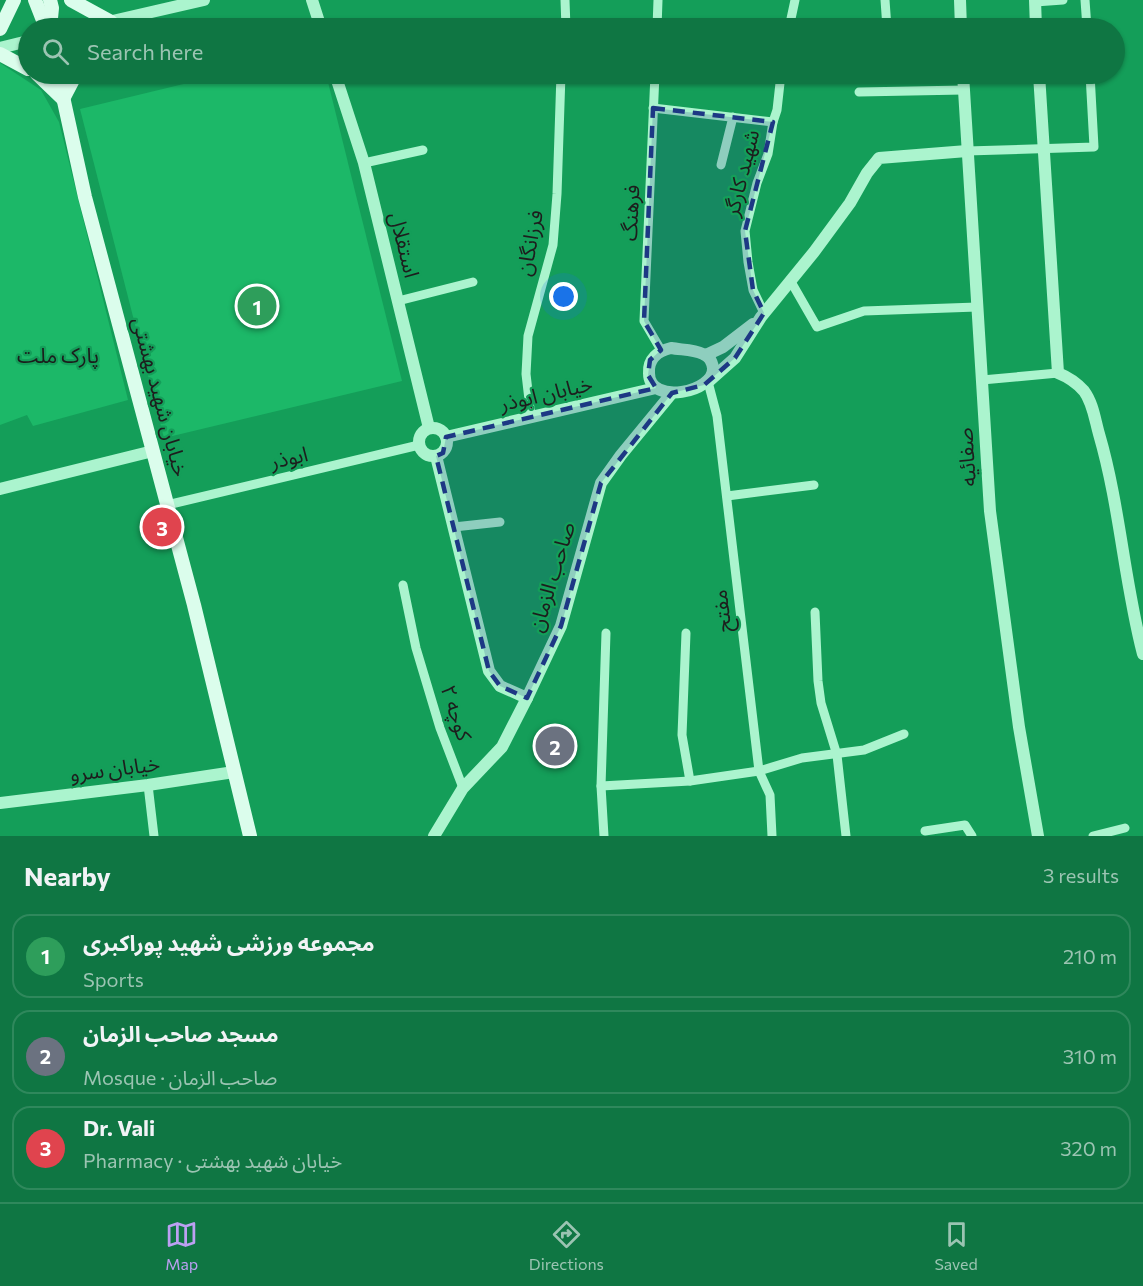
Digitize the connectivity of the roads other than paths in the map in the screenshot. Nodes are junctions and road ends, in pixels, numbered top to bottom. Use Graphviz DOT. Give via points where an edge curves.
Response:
graph roads {
  1 [pos="14,0"];
  2 [pos="35,0"];
  3 [pos="50,0"];
  4 [pos="71,0"];
  5 [pos="204,0"];
  6 [pos="312,0"];
  7 [pos="565,0"];
  8 [pos="658,0"];
  9 [pos="795,0"];
  10 [pos="885,0"];
  11 [pos="960,0"];
  12 [pos="1063,0"];
  13 [pos="1085,0"];
  14 [pos="1035,1"];
  15 [pos="165,4"];
  16 [pos="43,18"];
  17 [pos="50,18"];
  18 [pos="97,18"];
  19 [pos="126,18"];
  20 [pos="318,18"];
  21 [pos="566,18"];
  22 [pos="657,18"];
  23 [pos="791,18"];
  24 [pos="886,18"];
  25 [pos="961,18"];
  26 [pos="1036,18"];
  27 [pos="1086,18"];
  28 [pos="0,29"];
  29 [pos="18,44"];
  30 [pos="0,48"];
  31 [pos="0,54"];
  32 [pos="18,64"];
  33 [pos="47,84"];
  34 [pos="60,84"];
  35 [pos="71,84"];
  36 [pos="338,84"];
  37 [pos="561,84"];
  38 [pos="654,84"];
  39 [pos="780,84"];
  40 [pos="964,84"];
  41 [pos="1039,84"];
  42 [pos="1091,84"];
  43 [pos="964,90"];
  44 [pos="858,92"];
  45 [pos="63,99"];
  46 [pos="653,108"];
  47 [pos="733,117"];
  48 [pos="773,122"];
  49 [pos="1042,148"];
  50 [pos="423,150"];
  51 [pos="968,151"];
  52 [pos="364,163"];
  53 [pos="721,165"];
  54 [pos="790,280"];
  55 [pos="473,282"];
  56 [pos="398,301"];
  57 [pos="977,307"];
  58 [pos="762,315"];
  59 [pos="661,350"];
  60 [pos="706,355"];
  61 [pos="1058,373"];
  62 [pos="982,380"];
  63 [pos="708,382"];
  64 [pos="656,388"];
  65 [pos="672,393"];
  66 [pos="531,417"];
  67 [pos="429,428"];
  68 [pos="446,437"];
  69 [pos="419,445"];
  70 [pos="153,451"];
  71 [pos="436,456"];
  72 [pos="814,485"];
  73 [pos="0,489"];
  74 [pos="727,496"];
  75 [pos="167,505"];
  76 [pos="500,522"];
  77 [pos="454,528"];
  78 [pos="403,585"];
  79 [pos="815,612"];
  80 [pos="606,633"];
  81 [pos="686,633"];
  82 [pos="1143,654"];
  83 [pos="527,698"];
  84 [pos="904,734"];
  85 [pos="837,754"];
  86 [pos="759,771"];
  87 [pos="234,772"];
  88 [pos="690,781"];
  89 [pos="148,786"];
  90 [pos="601,786"];
  91 [pos="463,788"];
  92 [pos="0,803"];
  93 [pos="1125,828"];
  94 [pos="925,831"];
  95 [pos="154,836"];
  96 [pos="250,836"];
  97 [pos="434,836"];
  98 [pos="604,836"];
  99 [pos="772,836"];
  100 [pos="846,836"];
  101 [pos="972,836"];
  102 [pos="1038,836"];
  103 [pos="1093,836"];
  1 -- 28 [label="main road"];
  2 -- 16 [label="main road"];
  3 -- 17 [label="main road"];
  4 -- 18 [label="main road"];
  5 -- 15 [label="street"];
  6 -- 20 [label="street"];
  7 -- 21 [label="street"];
  8 -- 22 [label="street"];
  9 -- 23 [label="street"];
  10 -- 24 [label="street"];
  11 -- 25 [label="street"];
  12 -- 14 [label="street"];
  13 -- 27 [label="street"];
  14 -- 26 [label="street"];
  15 -- 19 [label="street"];
  29 -- 30 [label="street"];
  31 -- 32 [label="main road"];
  33 -- 45 [label="main road"];
  34 -- 45 [label="main road, خیابان شهید بهشتی"];
  35 -- 45 [label="main road"];
  36 -- 52 [label="street, استقلال"];
  37 -- 66 [label="street, فرزانگان" via="553,245 528,336 526,374"];
  38 -- 46 [label="street, فرهنگ"];
  39 -- 48 [label="street"];
  40 -- 43 [label="street, صفائیه"];
  41 -- 49 [label="street"];
  42 -- 49 [label="street" via="1094,147"];
  43 -- 44 [label="street"];
  43 -- 51 [label="street, صفائیه"];
  45 -- 70 [label="main road, خیابان شهید بهشتی"];
  46 -- 47 [label="street, شهید کارگر"];
  46 -- 59 [label="street, فرهنگ" via="644,321"];
  47 -- 48 [label="street, شهید کارگر"];
  47 -- 53 [label="street"];
  48 -- 58 [label="street, شهید کارگر" via="768,154 745,231 753,290"];
  49 -- 51 [label="street"];
  49 -- 61 [label="street"];
  50 -- 52 [label="street"];
  51 -- 54 [label="street" via="879,158 850,203"];
  51 -- 57 [label="street, صفائیه"];
  52 -- 56 [label="street, استقلال"];
  54 -- 57 [label="street" via="817,327 864,311"];
  54 -- 58 [label="street"];
  55 -- 56 [label="street"];
  56 -- 67 [label="street, استقلال"];
  57 -- 62 [label="street, صفائیه"];
  58 -- 60 [label="street" via="723,347"];
  58 -- 63 [label="street" via="735,358"];
  59 -- 60 [label="street" via="698,351"];
  59 -- 64 [label="street" via="650,360 648,375"];
  60 -- 63 [label="street" via="713,372"];
  61 -- 62 [label="street"];
  61 -- 82 [label="street" via="1085,393 1092,408 1110,469"];
  62 -- 102 [label="street, صفائیه" via="990,511"];
  63 -- 65 [label="street"];
  63 -- 74 [label="street, مفتح" via="717,416"];
  64 -- 65 [label="street"];
  64 -- 66 [label="street, خیابان ابوذر"];
  65 -- 83 [label="street, صاحب الزمان" via="601,483 561,626"];
  66 -- 68 [label="street, خیابان ابوذر"];
  67 -- 68 [label="street" via="439,429"];
  67 -- 69 [label="street" via="422,431"];
  68 -- 71 [label="street" via="443,453"];
  69 -- 71 [label="street" via="426,455"];
  69 -- 75 [label="street, ابوذر"];
  70 -- 73 [label="street"];
  70 -- 75 [label="main road, خیابان شهید بهشتی"];
  71 -- 77 [label="street"];
  72 -- 74 [label="street"];
  74 -- 86 [label="street, مفتح"];
  75 -- 87 [label="main road, خیابان شهید بهشتی"];
  76 -- 77 [label="street"];
  77 -- 83 [label="street" via="489,671 500,686"];
  78 -- 91 [label="street, کوچه ۲" via="416,648"];
  79 -- 85 [label="street" via="818,681"];
  80 -- 90 [label="street"];
  81 -- 88 [label="street" via="682,735"];
  83 -- 91 [label="street, صاحب الزمان" via="502,747"];
  84 -- 85 [label="street" via="864,750"];
  85 -- 86 [label="street" via="802,758"];
  85 -- 100 [label="street"];
  86 -- 88 [label="street"];
  86 -- 99 [label="street, مفتح" via="770,795"];
  87 -- 89 [label="street, خیابان سرو"];
  87 -- 96 [label="main road, خیابان شهید بهشتی"];
  88 -- 90 [label="street"];
  89 -- 92 [label="street, خیابان سرو"];
  89 -- 95 [label="street"];
  90 -- 98 [label="street"];
  91 -- 97 [label="street, صاحب الزمان"];
  93 -- 103 [label="street"];
  94 -- 101 [label="street" via="965,825"];
}
